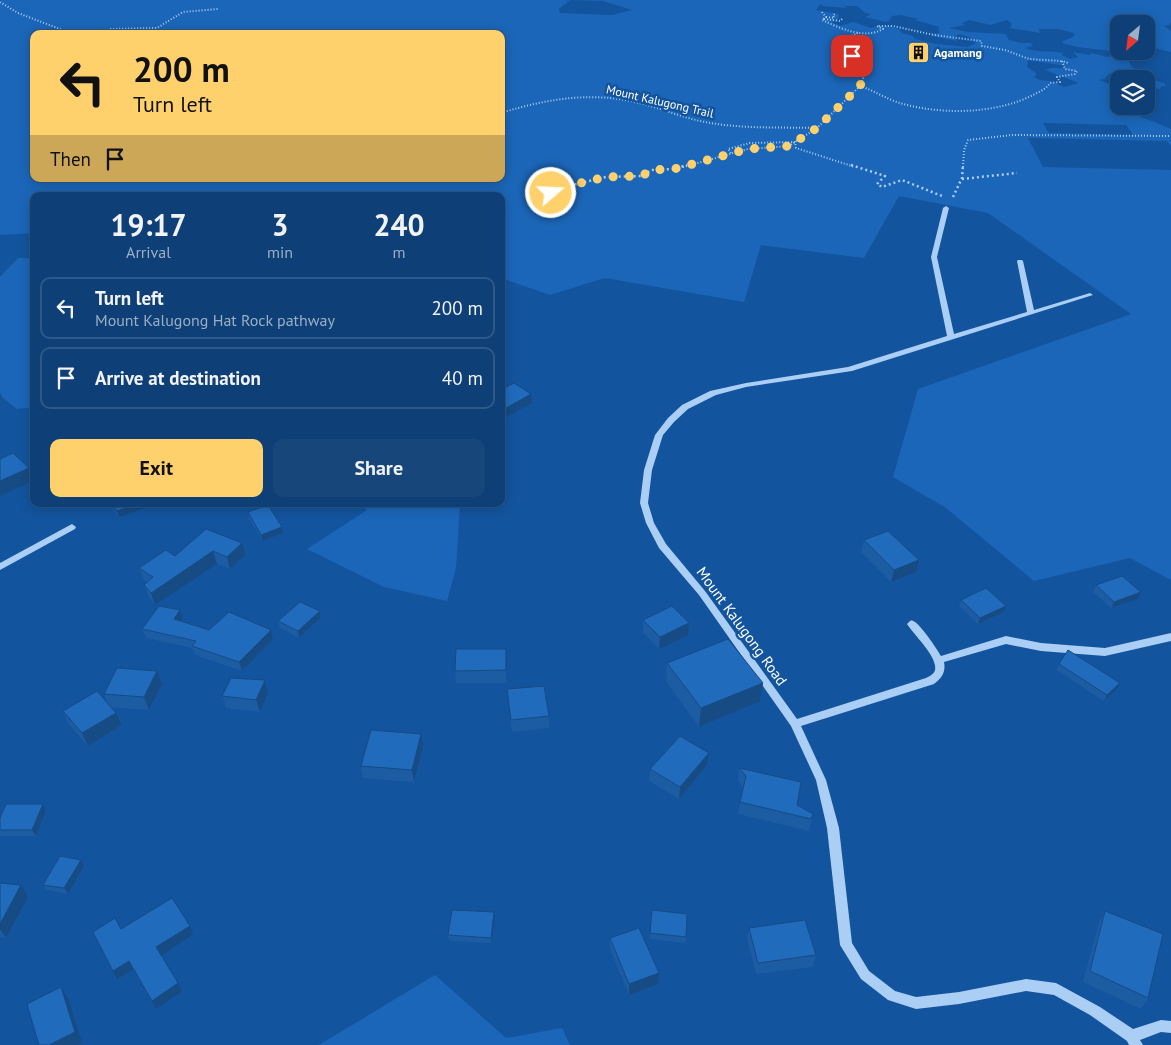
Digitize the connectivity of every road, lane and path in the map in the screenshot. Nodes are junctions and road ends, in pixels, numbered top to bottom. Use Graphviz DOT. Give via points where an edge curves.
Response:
graph roads {
  1 [pos="0,2"];
  2 [pos="218,9"];
  3 [pos="822,12"];
  4 [pos="835,14"];
  5 [pos="825,18"];
  6 [pos="842,18"];
  7 [pos="840,21"];
  8 [pos="842,28"];
  9 [pos="63,30"];
  10 [pos="106,30"];
  11 [pos="858,33"];
  12 [pos="1062,62"];
  13 [pos="1068,63"];
  14 [pos="860,86"];
  15 [pos="505,112"];
  16 [pos="817,128"];
  17 [pos="1171,136"];
  18 [pos="795,142"];
  19 [pos="732,153"];
  20 [pos="1017,173"];
  21 [pos="962,180"];
  22 [pos="942,196"];
  23 [pos="952,200"];
  24 [pos="534,203"];
  25 [pos="946,208"];
  26 [pos="1020,261"];
  27 [pos="1090,295"];
  28 [pos="1030,313"];
  29 [pos="950,337"];
  30 [pos="72,527"];
  31 [pos="0,567"];
  32 [pos="912,624"];
  33 [pos="1171,637"];
  34 [pos="939,660"];
  35 [pos="795,724"];
  36 [pos="1171,1026"];
  37 [pos="1134,1041"];
  1 -- 9 [label="path" via="18,13"];
  2 -- 10 [label="path" via="179,14 157,28 113,27"];
  3 -- 5 [label="path"];
  4 -- 5 [label="path" via="834,18"];
  5 -- 7 [label="path"];
  5 -- 8 [label="path" via="822,20"];
  6 -- 7 [label="path"];
  7 -- 8 [label="path"];
  8 -- 11 [label="path"];
  11 -- 12 [label="path" via="880,32 883,29 877,26 894,25 916,32 980,41 982,46 1029,59"];
  11 -- 14 [label="path" via="849,34 841,49 860,65 864,76"];
  12 -- 13 [label="path"];
  12 -- 14 [label="path" via="1065,69 1077,71 1075,74 1060,75 1057,77 1060,82 1050,84 1026,99 986,108 936,109 901,104"];
  14 -- 16 [label="path"];
  15 -- 16 [label="path, Mount Kalugong Trail" via="558,98 596,95 632,101 704,122 742,127"];
  16 -- 18 [label="path"];
  17 -- 21 [label="path" via="1012,135 968,140"];
  18 -- 19 [label="path" via="789,146"];
  18 -- 19 [label="path" via="750,143 728,149"];
  18 -- 22 [label="path" via="796,148 885,176 877,184 882,187 902,180"];
  19 -- 24 [label="path" via="674,169 651,170 642,176 606,177 560,188"];
  20 -- 21 [label="path"];
  21 -- 23 [label="path"];
  25 -- 29 [label="street" via="934,258"];
  26 -- 28 [label="street"];
  27 -- 28 [label="street"];
  28 -- 29 [label="street"];
  29 -- 35 [label="street, Mount Kalugong Road" via="849,368 746,384 713,393 685,407 659,435 648,470 644,503 650,523 662,546 702,593"];
  30 -- 31 [label="street"];
  32 -- 34 [label="street"];
  33 -- 34 [label="street" via="1105,652 1041,647 1006,640"];
  34 -- 35 [label="street" via="937,676 930,681"];
  35 -- 37 [label="street, Mount Kalugong Road" via="821,780 833,828 846,945 865,975 892,996 916,1003 1026,985 1056,989 1095,1011"];
  36 -- 37 [label="street" via="1161,1026"];
}
